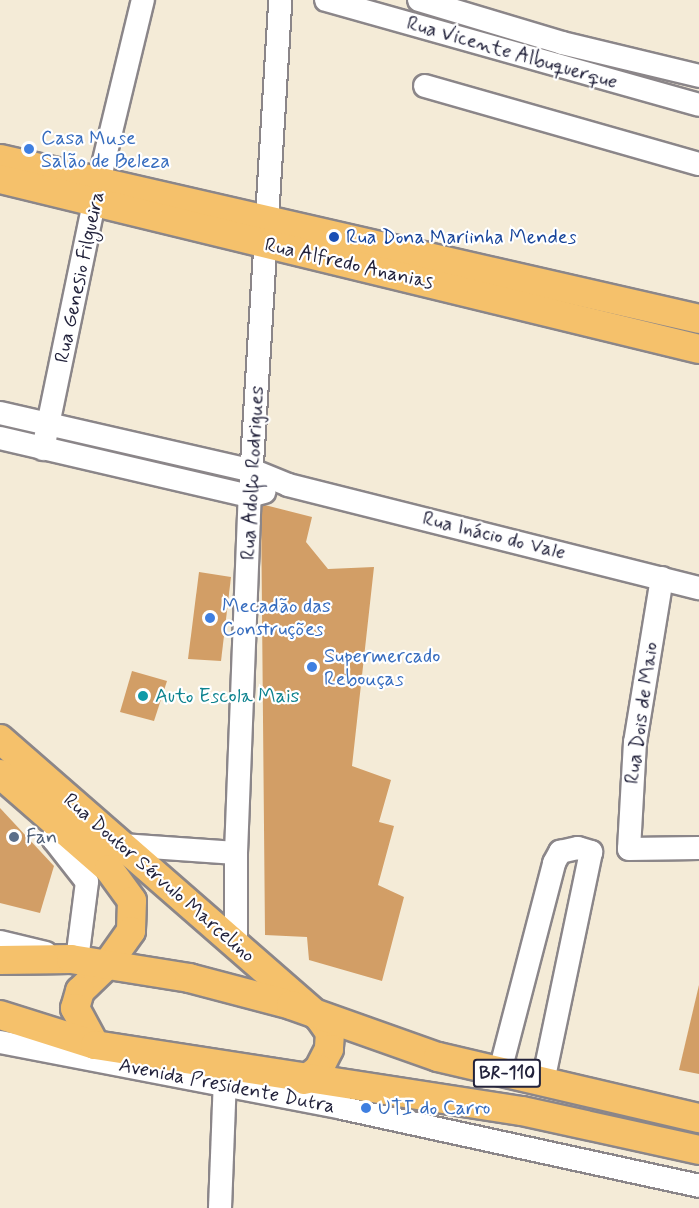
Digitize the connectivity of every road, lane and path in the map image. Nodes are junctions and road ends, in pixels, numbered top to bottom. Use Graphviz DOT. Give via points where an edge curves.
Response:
graph roads {
  1 [pos="143,0"];
  2 [pos="280,0"];
  3 [pos="326,0"];
  4 [pos="419,0"];
  5 [pos="699,76"];
  6 [pos="425,86"];
  7 [pos="699,105"];
  8 [pos="0,159"];
  9 [pos="699,164"];
  10 [pos="0,179"];
  11 [pos="97,193"];
  12 [pos="264,233"];
  13 [pos="699,320"];
  14 [pos="699,349"];
  15 [pos="0,413"];
  16 [pos="48,424"];
  17 [pos="0,438"];
  18 [pos="43,449"];
  19 [pos="254,471"];
  20 [pos="288,485"];
  21 [pos="250,496"];
  22 [pos="662,578"];
  23 [pos="699,588"];
  24 [pos="0,739"];
  25 [pos="0,774"];
  26 [pos="65,813"];
  27 [pos="122,845"];
  28 [pos="699,848"];
  29 [pos="629,849"];
  30 [pos="591,852"];
  31 [pos="236,854"];
  32 [pos="0,942"];
  33 [pos="236,947"];
  34 [pos="0,960"];
  35 [pos="74,960"];
  36 [pos="106,966"];
  37 [pos="0,1015"];
  38 [pos="319,1017"];
  39 [pos="0,1042"];
  40 [pos="95,1045"];
  41 [pos="500,1071"];
  42 [pos="225,1077"];
  43 [pos="305,1080"];
  44 [pos="543,1081"];
  45 [pos="699,1118"];
  46 [pos="699,1150"];
  47 [pos="699,1186"];
  48 [pos="220,1208"];
  1 -- 11 [label="street, Rua Genesio Filgueira"];
  2 -- 12 [label="street, Rua Adolfo Rodrigues"];
  3 -- 7 [label="street, Rua Vicente Albuquerque"];
  4 -- 5 [label="street, Rua Vicente Albuquerque" via="562,43"];
  6 -- 9 [label="street"];
  8 -- 11 [label="main road, Rua Alfredo Ananias"];
  10 -- 11 [label="main road, Rua Alfredo Ananias"];
  11 -- 12 [label="main road, Rua Alfredo Ananias"];
  11 -- 16 [label="street, Rua Genesio Filgueira"];
  12 -- 13 [label="main road, Rua Alfredo Ananias"];
  12 -- 14 [label="main road, Rua Alfredo Ananias"];
  12 -- 19 [label="street, Rua Adolfo Rodrigues"];
  15 -- 16 [label="street, Rua Inácio do Vale"];
  16 -- 18 [label="street, Rua Genesio Filgueira"];
  16 -- 19 [label="street, Rua Inácio do Vale"];
  17 -- 18 [label="street"];
  18 -- 21 [label="street"];
  19 -- 20 [label="street, Rua Inácio do Vale"];
  19 -- 21 [label="street, Rua Adolfo Rodrigues"];
  20 -- 21 [label="street"];
  20 -- 22 [label="street, Rua Inácio do Vale"];
  21 -- 31 [label="street, Rua Adolfo Rodrigues"];
  22 -- 23 [label="street, Rua Inácio do Vale"];
  22 -- 29 [label="street, Rua Dois de Maio" via="635,742"];
  24 -- 26 [label="main road, Rua Doutor Sérvulo Marcelino"];
  25 -- 26 [label="main road, Rua Doutor Sérvulo Marcelino"];
  26 -- 27 [label="main road, Rua Doutor Sérvulo Marcelino"];
  26 -- 35 [label="street" via="54,840 87,882"];
  26 -- 36 [label="main road, Rua Doutor Sérvulo Marcelino" via="132,901 131,932"];
  27 -- 31 [label="street"];
  27 -- 33 [label="main road, Rua Doutor Sérvulo Marcelino"];
  28 -- 29 [label="street"];
  29 -- 30 [label="street"];
  30 -- 41 [label="street" via="568,848 554,863"];
  30 -- 44 [label="street"];
  31 -- 33 [label="street, Rua Adolfo Rodrigues"];
  32 -- 35 [label="street"];
  33 -- 38 [label="main road, Rua Doutor Sérvulo Marcelino"];
  34 -- 35 [label="main road, BR-110"];
  35 -- 36 [label="main road, BR-110"];
  36 -- 38 [label="main road, BR-110" via="200,981"];
  36 -- 40 [label="main road, Rua Doutor Sérvulo Marcelino" via="80,991 75,1008"];
  37 -- 40 [label="main road, Avenida Presidente Dutra / BR-110"];
  38 -- 41 [label="main road, BR-110" via="438,1057"];
  38 -- 43 [label="main road" via="330,1033 329,1048 319,1069"];
  39 -- 42 [label="street, Avenida Presidente Dutra"];
  40 -- 42 [label="main road, Avenida Presidente Dutra / BR-110"];
  41 -- 44 [label="main road, BR-110"];
  42 -- 43 [label="main road, Avenida Presidente Dutra / BR-110"];
  42 -- 47 [label="street, Avenida Presidente Dutra" via="342,1108"];
  42 -- 48 [label="street"];
  43 -- 46 [label="main road, Avenida Presidente Dutra / BR-110" via="522,1111"];
  44 -- 45 [label="main road, BR-110"];
}
